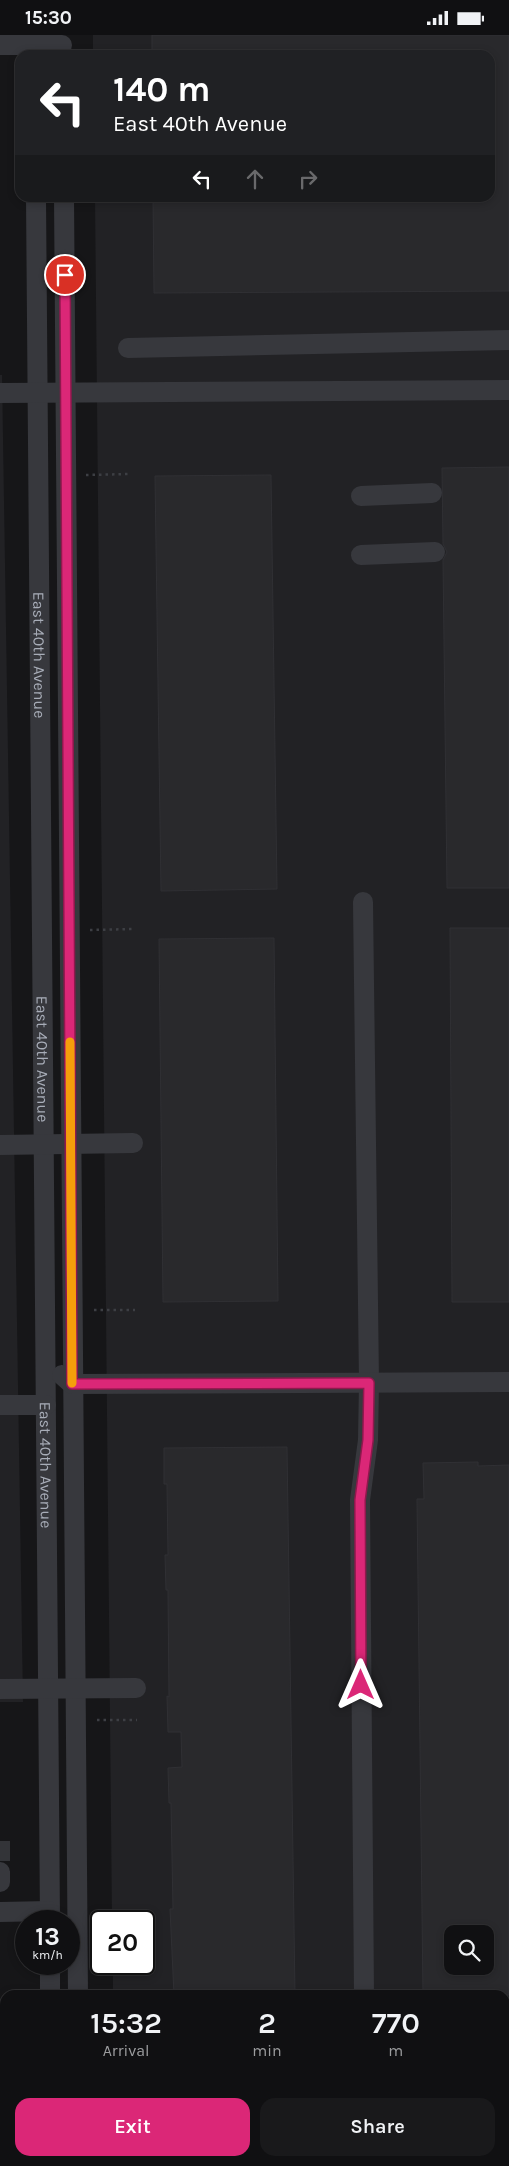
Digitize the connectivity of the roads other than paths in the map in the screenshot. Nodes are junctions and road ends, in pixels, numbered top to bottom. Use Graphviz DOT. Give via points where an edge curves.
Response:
graph roads {
  1 [pos="0,45"];
  2 [pos="35,45"];
  3 [pos="62,45"];
  4 [pos="36,202"];
  5 [pos="64,202"];
  6 [pos="509,340"];
  7 [pos="128,349"];
  8 [pos="509,390"];
  9 [pos="66,392"];
  10 [pos="0,393"];
  11 [pos="37,393"];
  12 [pos="432,493"];
  13 [pos="361,496"];
  14 [pos="435,552"];
  15 [pos="361,555"];
  16 [pos="364,902"];
  17 [pos="44,1143"];
  18 [pos="71,1143"];
  19 [pos="133,1143"];
  20 [pos="0,1145"];
  21 [pos="46,1297"];
  22 [pos="509,1382"];
  23 [pos="369,1383"];
  24 [pos="72,1384"];
  25 [pos="0,1405"];
  26 [pos="46,1405"];
  27 [pos="136,1688"];
  28 [pos="0,1689"];
  29 [pos="47,1689"];
  30 [pos="76,1689"];
  31 [pos="0,1872"];
  32 [pos="0,1882"];
  33 [pos="50,1910"];
  34 [pos="0,1912"];
  35 [pos="15,1913"];
  36 [pos="50,1975"];
  37 [pos="50,1990"];
  38 [pos="78,1990"];
  39 [pos="364,1990"];
  1 -- 2 [label="street"];
  2 -- 3 [label="street"];
  4 -- 11 [label="street, East 40th Avenue"];
  5 -- 9 [label="street, East 40th Avenue"];
  6 -- 7 [label="street"];
  8 -- 9 [label="street"];
  9 -- 11 [label="street"];
  9 -- 18 [label="street, East 40th Avenue"];
  10 -- 11 [label="street"];
  11 -- 17 [label="street, East 40th Avenue"];
  12 -- 13 [label="street"];
  14 -- 15 [label="street"];
  16 -- 23 [label="street"];
  17 -- 18 [label="street"];
  17 -- 20 [label="street"];
  17 -- 21 [label="street, East 40th Avenue"];
  18 -- 19 [label="street"];
  18 -- 24 [label="street, East 40th Avenue"];
  21 -- 24 [label="street" via="56,1360 64,1377"];
  21 -- 26 [label="street, East 40th Avenue"];
  22 -- 23 [label="street, East 40th Avenue"];
  23 -- 24 [label="street, East 40th Avenue"];
  23 -- 39 [label="street" via="368,1440 360,1500"];
  24 -- 30 [label="street, East 40th Avenue"];
  25 -- 26 [label="street"];
  26 -- 29 [label="street, East 40th Avenue"];
  27 -- 30 [label="street"];
  28 -- 29 [label="street"];
  29 -- 30 [label="street"];
  29 -- 33 [label="street, East 40th Avenue"];
  30 -- 38 [label="street, East 40th Avenue"];
  31 -- 32 [label="street"];
  34 -- 35 [label="street"];
  36 -- 37 [label="street"];
}
